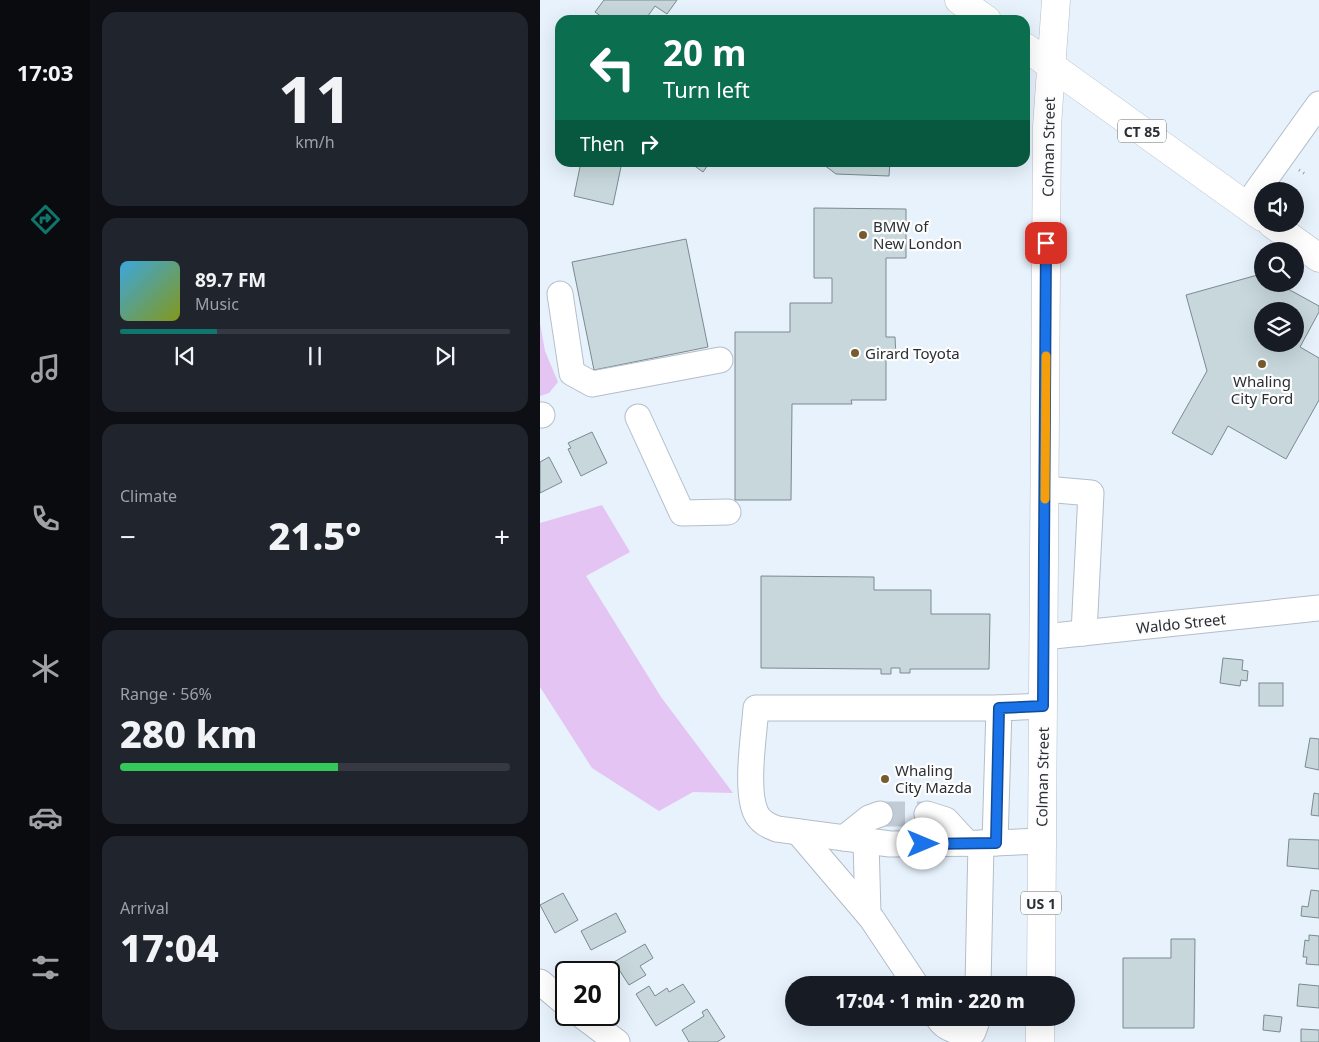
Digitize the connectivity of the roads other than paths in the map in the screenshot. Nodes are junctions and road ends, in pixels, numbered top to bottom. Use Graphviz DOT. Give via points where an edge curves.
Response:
graph roads {
  1 [pos="959,0"];
  2 [pos="1056,0"];
  3 [pos="980,15"];
  4 [pos="1030,51"];
  5 [pos="1050,65"];
  6 [pos="1319,104"];
  7 [pos="1272,182"];
  8 [pos="1254,211"];
  9 [pos="1283,232"];
  10 [pos="1319,258"];
  11 [pos="560,294"];
  12 [pos="720,360"];
  13 [pos="638,416"];
  14 [pos="1045,489"];
  15 [pos="728,512"];
  16 [pos="1319,608"];
  17 [pos="1084,633"];
  18 [pos="1044,637"];
  19 [pos="1043,706"];
  20 [pos="999,708"];
  21 [pos="880,814"];
  22 [pos="927,814"];
  23 [pos="798,832"];
  24 [pos="855,840"];
  25 [pos="1042,841"];
  26 [pos="981,843"];
  27 [pos="868,914"];
  28 [pos="910,976"];
  29 [pos="978,976"];
  30 [pos="1041,976"];
  31 [pos="540,982"];
  32 [pos="555,995"];
  33 [pos="596,1026"];
  34 [pos="946,1026"];
  35 [pos="975,1026"];
  36 [pos="1040,1026"];
  37 [pos="617,1042"];
  38 [pos="1040,1042"];
  1 -- 3 [label="main road"];
  2 -- 5 [label="main road, Colman Street / US 1"];
  4 -- 5 [label="main road"];
  5 -- 8 [label="main road, CT 85"];
  5 -- 14 [label="main road, Colman Street / US 1"];
  6 -- 7 [label="street"];
  9 -- 10 [label="main road"];
  11 -- 12 [label="street" via="572,373 592,384"];
  13 -- 15 [label="street" via="682,512"];
  14 -- 17 [label="street" via="1091,493"];
  14 -- 18 [label="main road, Colman Street / US 1"];
  16 -- 17 [label="street, Waldo Street"];
  17 -- 18 [label="street, Waldo Street"];
  18 -- 19 [label="main road, Colman Street / US 1"];
  19 -- 20 [label="street"];
  19 -- 25 [label="main road, Colman Street / US 1"];
  20 -- 23 [label="street" via="756,708 751,787 756,813 765,824"];
  20 -- 26 [label="street"];
  21 -- 24 [label="street" via="869,818"];
  22 -- 26 [label="street" via="946,820"];
  23 -- 24 [label="street"];
  23 -- 27 [label="street"];
  24 -- 26 [label="street" via="890,844"];
  24 -- 27 [label="street"];
  25 -- 26 [label="street"];
  25 -- 30 [label="main road, Colman Street / US 1"];
  26 -- 29 [label="street"];
  27 -- 28 [label="street"];
  31 -- 32 [label="street"];
  33 -- 37 [label="street"];
  34 -- 35 [label="street" via="959,1033 972,1032"];
  36 -- 38 [label="main road"];
}
